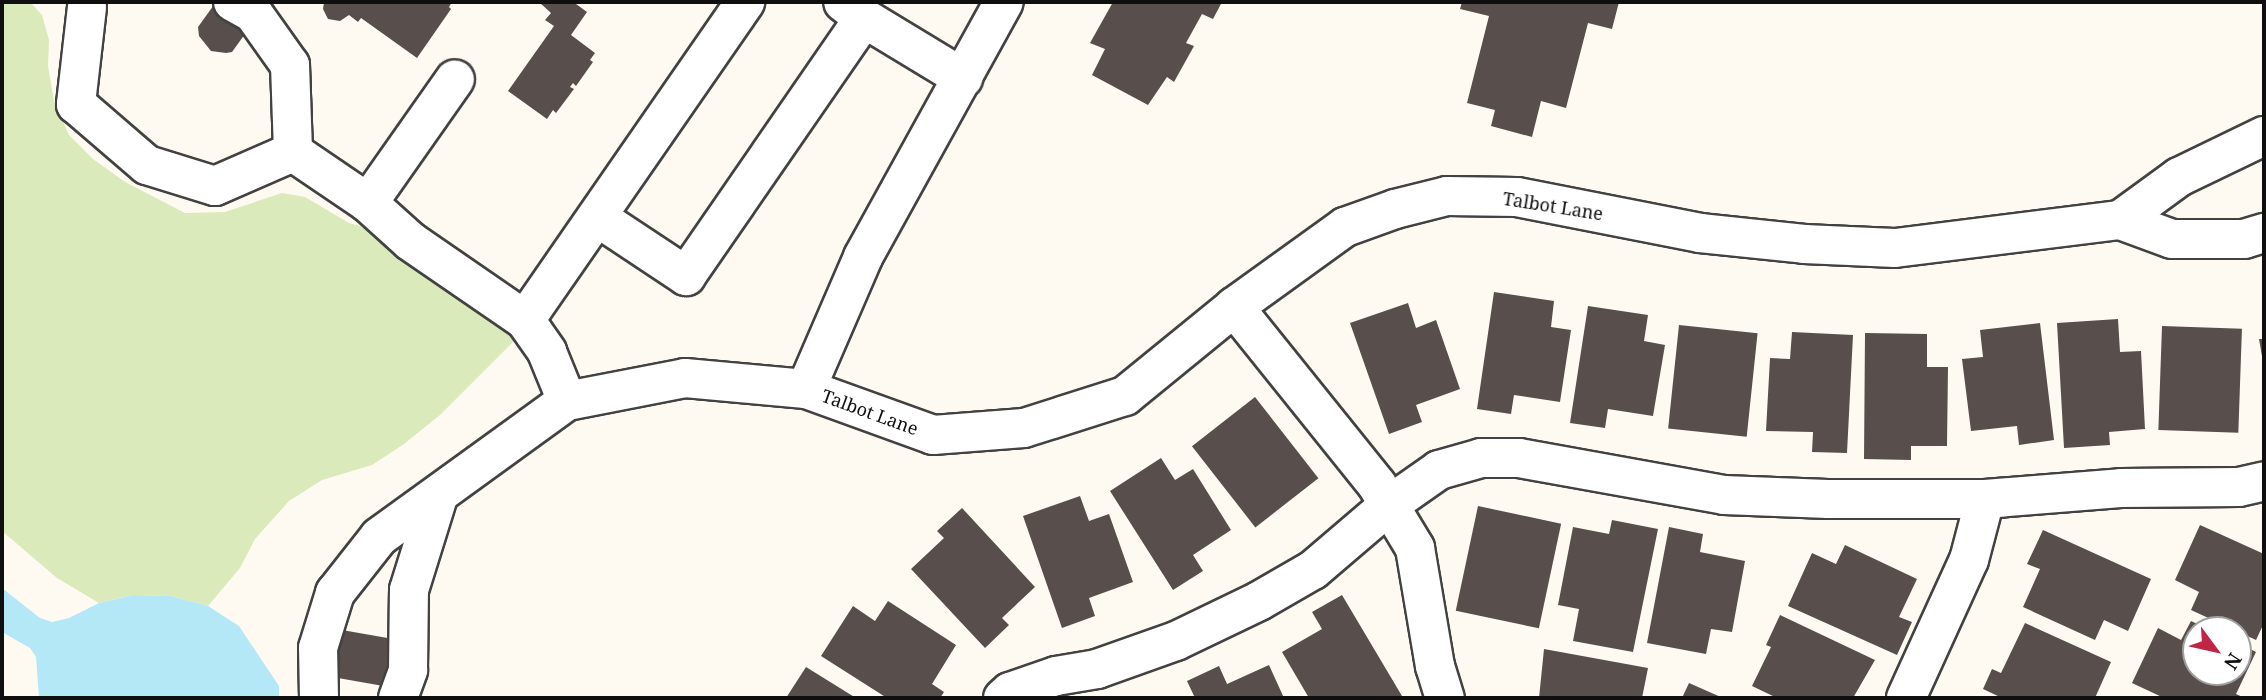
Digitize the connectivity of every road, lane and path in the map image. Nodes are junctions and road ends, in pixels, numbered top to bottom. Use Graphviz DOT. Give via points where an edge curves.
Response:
graph roads {
  1 [pos="233,2"];
  2 [pos="745,2"];
  3 [pos="1004,2"];
  4 [pos="89,4"];
  5 [pos="854,10"];
  6 [pos="962,78"];
  7 [pos="455,79"];
  8 [pos="2264,136"];
  9 [pos="293,152"];
  10 [pos="368,203"];
  11 [pos="597,217"];
  12 [pos="2120,220"];
  13 [pos="2264,233"];
  14 [pos="1234,307"];
  15 [pos="525,320"];
  16 [pos="806,390"];
  17 [pos="568,401"];
  18 [pos="2264,481"];
  19 [pos="438,497"];
  20 [pos="1984,499"];
  21 [pos="1390,505"];
  22 [pos="319,698"];
  23 [pos="398,698"];
  24 [pos="1003,698"];
  25 [pos="1445,698"];
  26 [pos="1906,698"];
  1 -- 9 [label="street" via="253,13 290,65"];
  2 -- 11 [label="street"];
  3 -- 6 [label="street"];
  4 -- 9 [label="street" via="76,104 147,165 215,186"];
  5 -- 6 [label="street"];
  5 -- 11 [label="street" via="686,276"];
  6 -- 16 [label="street" via="863,257"];
  7 -- 10 [label="street"];
  8 -- 12 [label="street" via="2179,177"];
  9 -- 10 [label="street"];
  10 -- 15 [label="street" via="410,241"];
  11 -- 15 [label="street"];
  12 -- 13 [label="street" via="2172,239 2244,239"];
  12 -- 14 [label="street, Talbot Lane" via="1895,248 1700,233 1517,197 1447,196 1345,227"];
  14 -- 16 [label="street, Talbot Lane" via="1125,396 1024,428 933,435"];
  14 -- 21 [label="street"];
  15 -- 17 [label="street" via="547,352"];
  16 -- 17 [label="street, Talbot Lane" via="684,378"];
  17 -- 19 [label="street"];
  18 -- 20 [label="street"];
  19 -- 22 [label="street" via="379,537 335,593 318,648"];
  19 -- 23 [label="street" via="409,590 408,670"];
  20 -- 21 [label="street" via="1724,495 1519,458 1481,458 1439,470"];
  20 -- 26 [label="street" via="1969,560"];
  21 -- 24 [label="street" via="1313,570 1259,601 1176,641 1097,669 1056,676"];
  21 -- 25 [label="street" via="1415,548 1435,666"];
}
